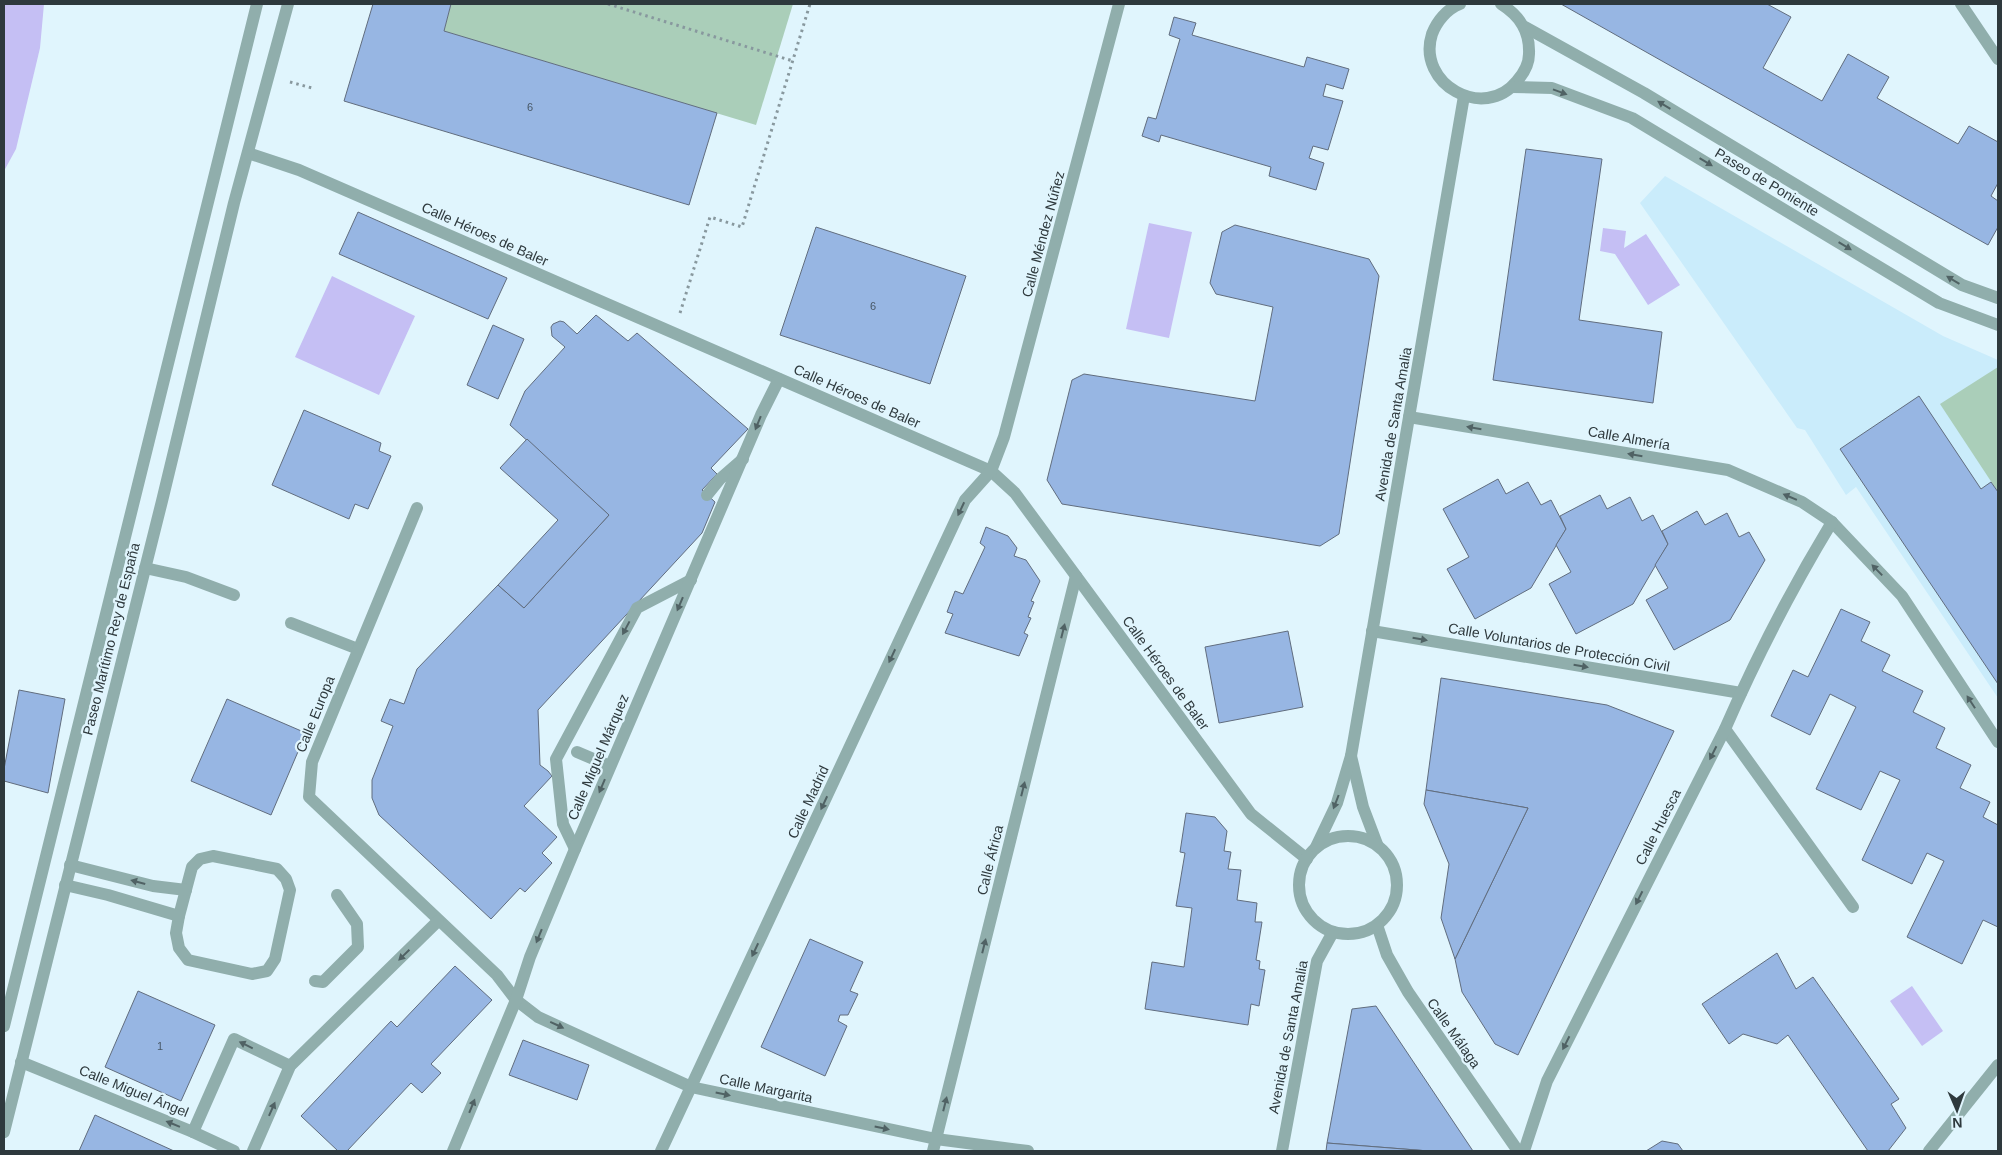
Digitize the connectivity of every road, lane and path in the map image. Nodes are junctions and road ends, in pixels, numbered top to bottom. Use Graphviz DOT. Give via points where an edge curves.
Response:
graph roads {
  1 [pos="257,4"];
  2 [pos="288,4"];
  3 [pos="608,4"];
  4 [pos="810,4"];
  5 [pos="1119,4"];
  6 [pos="1460,4"];
  7 [pos="1501,4"];
  8 [pos="1960,4"];
  9 [pos="1525,27"];
  10 [pos="1998,59"];
  11 [pos="792,61"];
  12 [pos="1512,87"];
  13 [pos="1464,96"];
  14 [pos="248,153"];
  15 [pos="1998,298"];
  16 [pos="1998,325"];
  17 [pos="672,332"];
  18 [pos="779,379"];
  19 [pos="1409,417"];
  20 [pos="744,459"];
  21 [pos="991,471"];
  22 [pos="707,495"];
  23 [pos="417,508"];
  24 [pos="1832,522"];
  25 [pos="144,568"];
  26 [pos="1076,576"];
  27 [pos="691,580"];
  28 [pos="234,595"];
  29 [pos="291,623"];
  30 [pos="1372,631"];
  31 [pos="358,649"];
  32 [pos="1741,693"];
  33 [pos="1725,728"];
  34 [pos="1998,742"];
  35 [pos="577,752"];
  36 [pos="1352,756"];
  37 [pos="610,766"];
  38 [pos="1377,844"];
  39 [pos="1316,847"];
  40 [pos="575,849"];
  41 [pos="1307,859"];
  42 [pos="70,865"];
  43 [pos="65,885"];
  44 [pos="186,890"];
  45 [pos="337,894"];
  46 [pos="1853,907"];
  47 [pos="179,916"];
  48 [pos="438,921"];
  49 [pos="1376,925"];
  50 [pos="1333,932"];
  51 [pos="316,981"];
  52 [pos="516,1000"];
  53 [pos="4,1026"];
  54 [pos="21,1062"];
  55 [pos="1998,1065"];
  56 [pos="290,1066"];
  57 [pos="690,1087"];
  58 [pos="4,1132"];
  59 [pos="193,1132"];
  60 [pos="934,1145"];
  61 [pos="234,1151"];
  62 [pos="253,1151"];
  63 [pos="453,1151"];
  64 [pos="661,1151"];
  65 [pos="1028,1151"];
  66 [pos="1282,1151"];
  67 [pos="1518,1151"];
  68 [pos="1524,1151"];
  69 [pos="1929,1151"];
  1 -- 53 [label="street"];
  2 -- 14 [label="street, Paseo Marítimo Rey de España"];
  3 -- 11 [label="path"];
  4 -- 11 [label="path"];
  5 -- 21 [label="street, Calle Méndez Núñez" via="1004,438"];
  6 -- 13 [label="street" via="1444,14 1435,26 1430,54 1433,68 1441,80"];
  7 -- 9 [label="street" via="1515,13"];
  8 -- 10 [label="street"];
  9 -- 12 [label="street" via="1530,42 1529,59 1523,74"];
  15 -- 9 [label="street, Paseo de Poniente, one-way" via="1962,285 1644,92"];
  11 -- 17 [label="path" via="742,227 710,217"];
  12 -- 13 [label="street" via="1498,96 1481,99"];
  12 -- 16 [label="street, Paseo de Poniente, one-way" via="1552,88 1632,118 1939,303"];
  13 -- 19 [label="street, Avenida de Santa Amalia"];
  14 -- 17 [label="street, Calle Héroes de Baler" via="299,170"];
  14 -- 25 [label="street, Paseo Marítimo Rey de España"];
  17 -- 18 [label="street, Calle Héroes de Baler"];
  18 -- 20 [label="street, Calle Miguel Márquez, one-way"];
  18 -- 21 [label="street, Calle Héroes de Baler"];
  24 -- 19 [label="street, Calle Almería, one-way" via="1802,502 1728,470"];
  19 -- 30 [label="street, Avenida de Santa Amalia"];
  20 -- 22 [label="street"];
  20 -- 27 [label="street, Calle Miguel Márquez"];
  21 -- 26 [label="street, Calle Héroes de Baler" via="1015,493"];
  21 -- 57 [label="street, Calle Madrid, one-way" via="965,500"];
  23 -- 31 [label="street, Calle Europa"];
  24 -- 32 [label="street, Calle Huesca"];
  34 -- 24 [label="street, Calle Almería, one-way" via="1902,596"];
  25 -- 28 [label="street" via="186,577"];
  25 -- 42 [label="street, Paseo Marítimo Rey de España"];
  26 -- 41 [label="street, Calle Héroes de Baler" via="1251,814"];
  60 -- 26 [label="street, Calle África, one-way"];
  27 -- 37 [label="street, Calle Miguel Márquez, one-way"];
  27 -- 40 [label="street, one-way" via="637,608 556,759 563,824"];
  29 -- 31 [label="street"];
  30 -- 32 [label="street, Calle Voluntarios de Protección Civil, one-way"];
  30 -- 36 [label="street, Avenida de Santa Amalia"];
  31 -- 48 [label="street, Calle Europa" via="312,762 309,797"];
  32 -- 33 [label="street, Calle Huesca"];
  33 -- 46 [label="street"];
  33 -- 68 [label="street, Calle Huesca, one-way" via="1547,1081"];
  35 -- 37 [label="street"];
  36 -- 38 [label="street, Avenida de Santa Amalia" via="1363,806"];
  36 -- 39 [label="street, Avenida de Santa Amalia, one-way"];
  37 -- 40 [label="street, Calle Miguel Márquez, one-way"];
  38 -- 39 [label="street" via="1362,837 1346,836 1330,839"];
  38 -- 49 [label="street" via="1388,855 1398,885 1388,914"];
  39 -- 41 [label="street"];
  40 -- 52 [label="street, Calle Miguel Márquez, one-way" via="530,957"];
  41 -- 50 [label="street" via="1299,879 1302,902 1309,915"];
  42 -- 43 [label="street, Paseo Marítimo Rey de España"];
  44 -- 42 [label="street, one-way" via="153,886"];
  43 -- 47 [label="street"];
  43 -- 54 [label="street, Paseo Marítimo Rey de España"];
  44 -- 47 [label="street"];
  44 -- 47 [label="street" via="192,868 200,859 213,856 277,869 290,890 275,959 267,971 252,974 188,960 179,948 176,933"];
  45 -- 51 [label="street" via="357,924 358,947 323,982"];
  48 -- 52 [label="street, Calle Europa" via="497,975"];
  48 -- 56 [label="street, one-way"];
  49 -- 50 [label="street" via="1363,932"];
  49 -- 67 [label="street, Calle Málaga" via="1386,955 1408,992"];
  50 -- 66 [label="street, Avenida de Santa Amalia" via="1316,961"];
  52 -- 57 [label="street, Calle Margarita, one-way" via="538,1017"];
  63 -- 52 [label="street, Calle Miguel Márquez, one-way"];
  54 -- 58 [label="street, Paseo Marítimo Rey de España"];
  59 -- 54 [label="street, Calle Miguel Ángel, one-way"];
  55 -- 69 [label="street"];
  56 -- 59 [label="street, one-way" via="234,1039"];
  62 -- 56 [label="street, one-way"];
  57 -- 60 [label="street, Calle Margarita, one-way"];
  57 -- 64 [label="street, Calle Madrid"];
  59 -- 61 [label="street, Calle Miguel Ángel"];
  60 -- 65 [label="street, Calle Margarita"];
}
